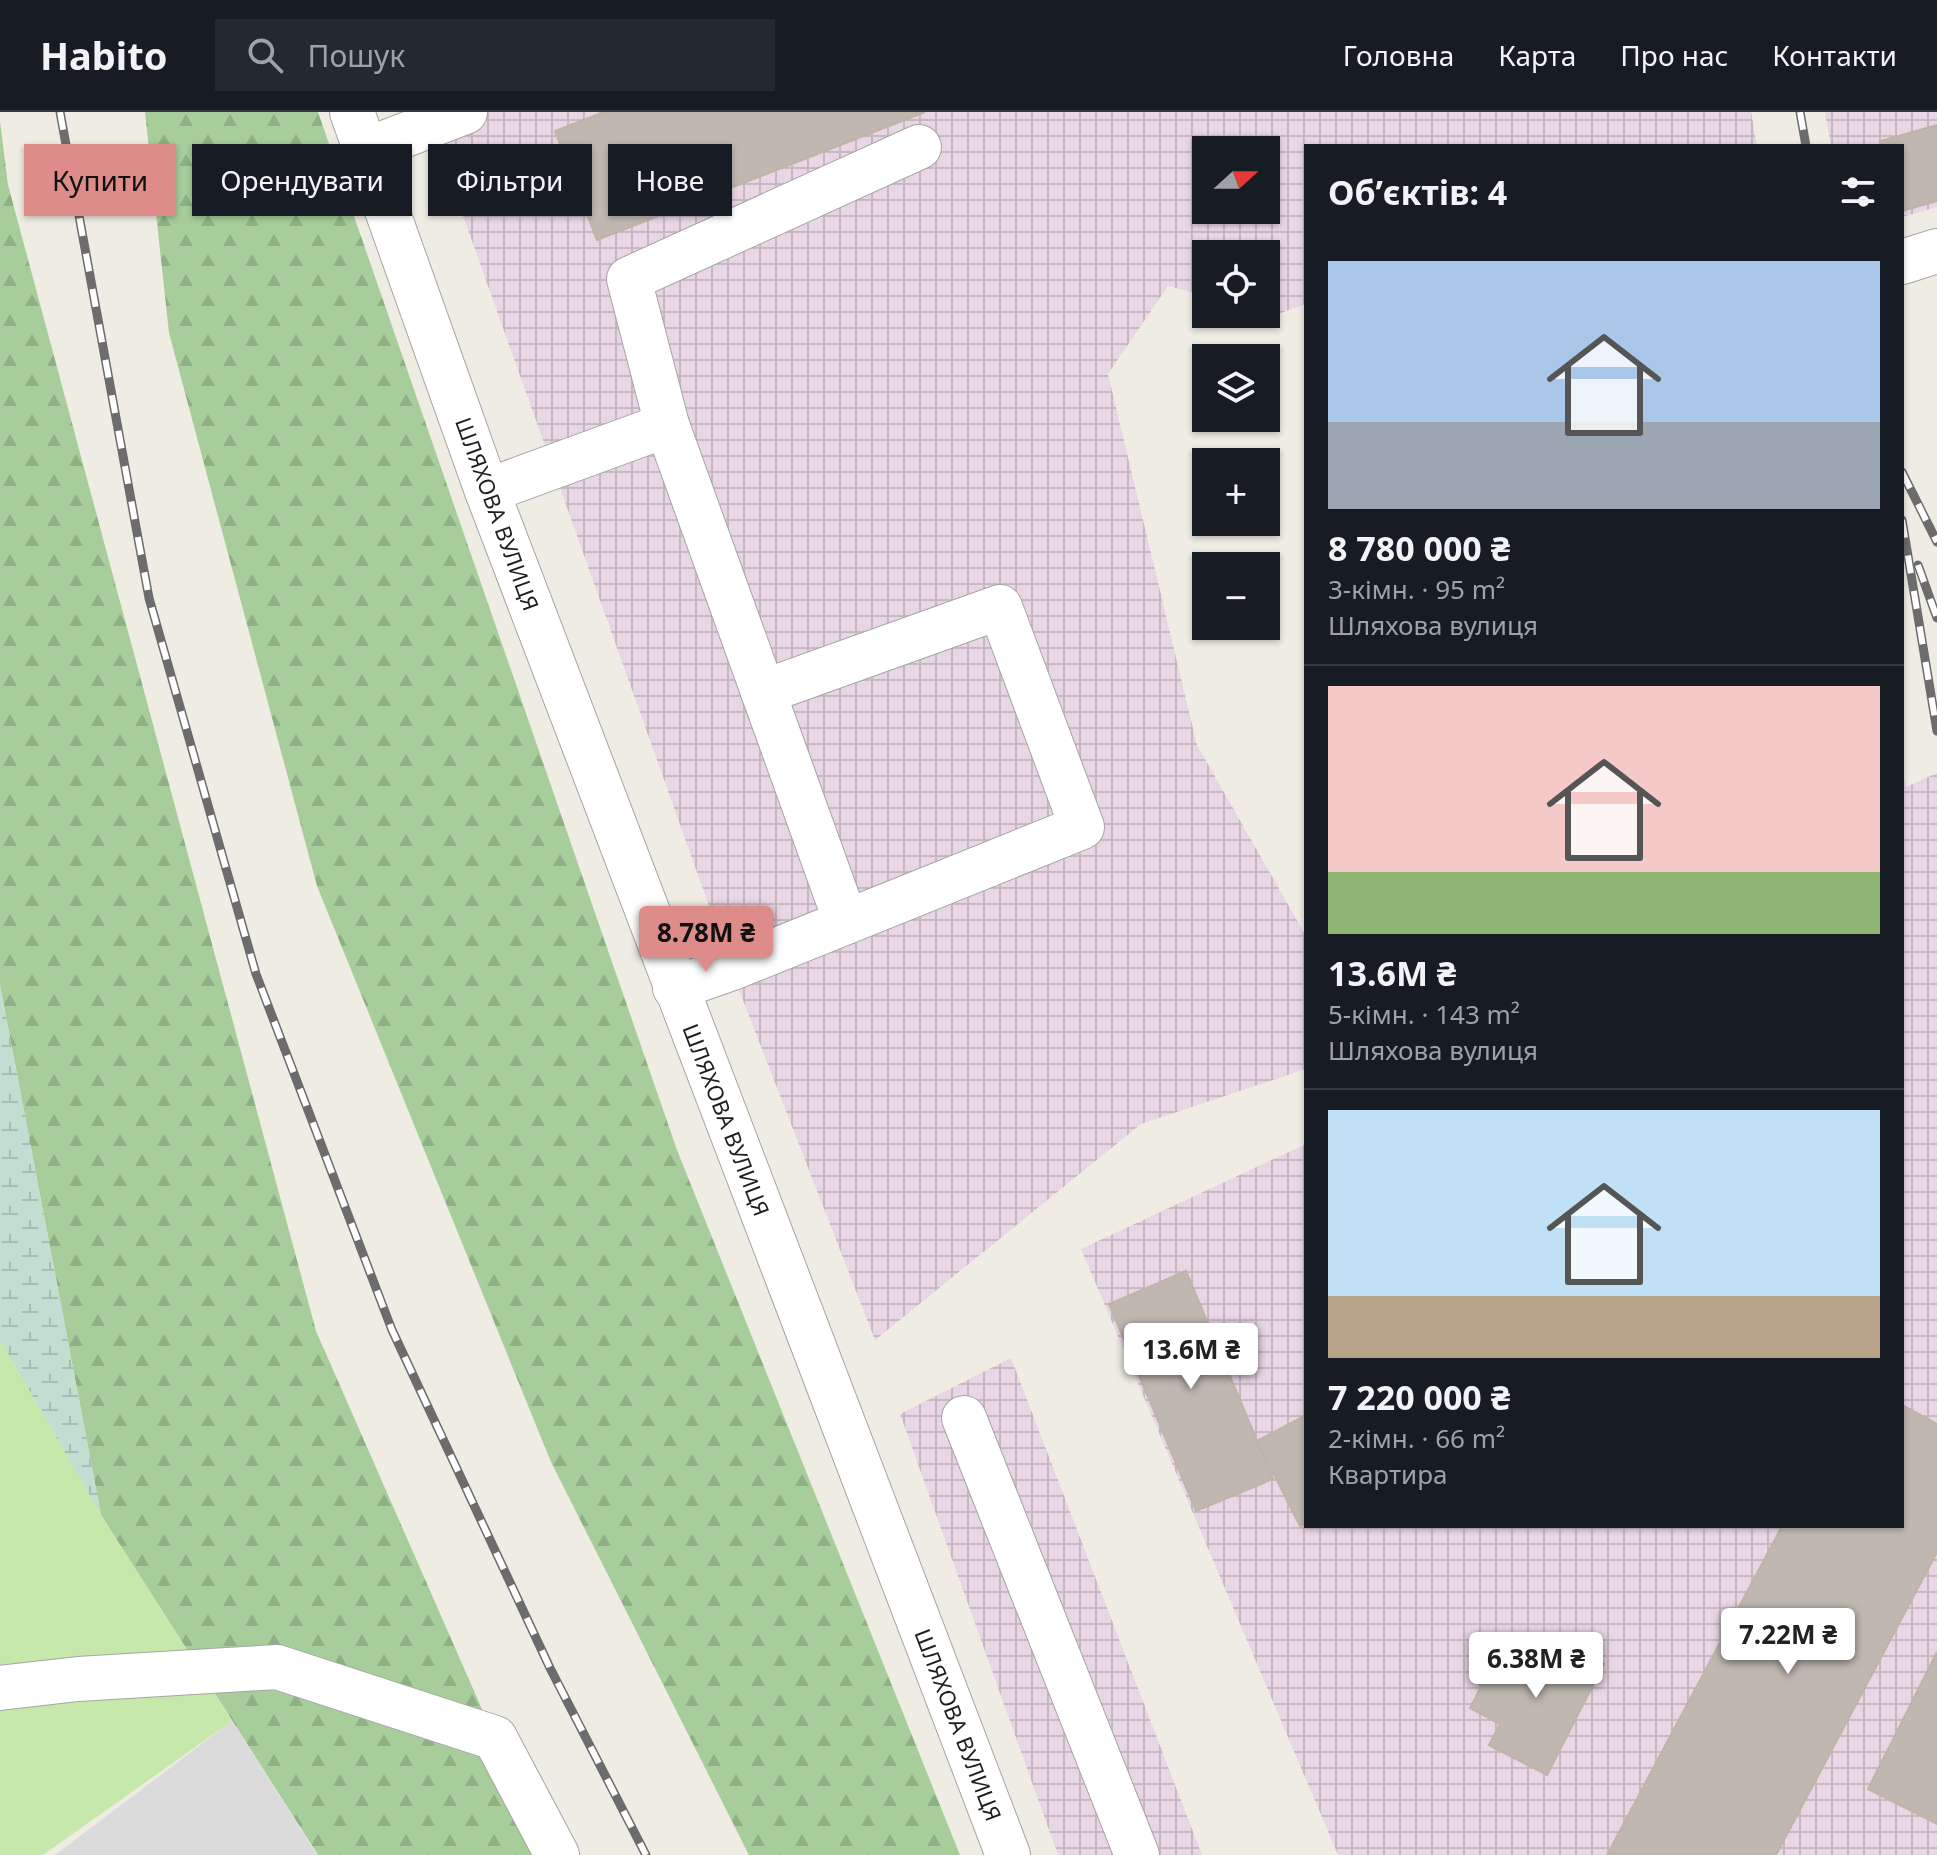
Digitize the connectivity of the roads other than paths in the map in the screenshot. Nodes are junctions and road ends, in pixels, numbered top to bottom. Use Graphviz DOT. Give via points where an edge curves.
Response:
graph roads {
  1 [pos="465,112"];
  2 [pos="359,131"];
  3 [pos="919,147"];
  4 [pos="1937,251"];
  5 [pos="1904,261"];
  6 [pos="667,425"];
  7 [pos="487,491"];
  8 [pos="763,692"];
  9 [pos="846,922"];
  10 [pos="675,988"];
  11 [pos="964,1418"];
  12 [pos="0,1688"];
  13 [pos="557,1855"];
  14 [pos="1008,1855"];
  15 [pos="1137,1855"];
  1 -- 2 [label="street"];
  2 -- 7 [label="street, ШЛЯХОВА ВУЛИЦЯ"];
  3 -- 6 [label="street" via="629,279"];
  4 -- 5 [label="street"];
  6 -- 7 [label="street"];
  6 -- 8 [label="street"];
  7 -- 10 [label="street, ШЛЯХОВА ВУЛИЦЯ"];
  8 -- 9 [label="street"];
  8 -- 9 [label="street" via="1000,607 1082,827"];
  9 -- 10 [label="street"];
  10 -- 14 [label="street, ШЛЯХОВА ВУЛИЦЯ"];
  11 -- 15 [label="street"];
  12 -- 13 [label="street" via="277,1667 495,1738"];
}
